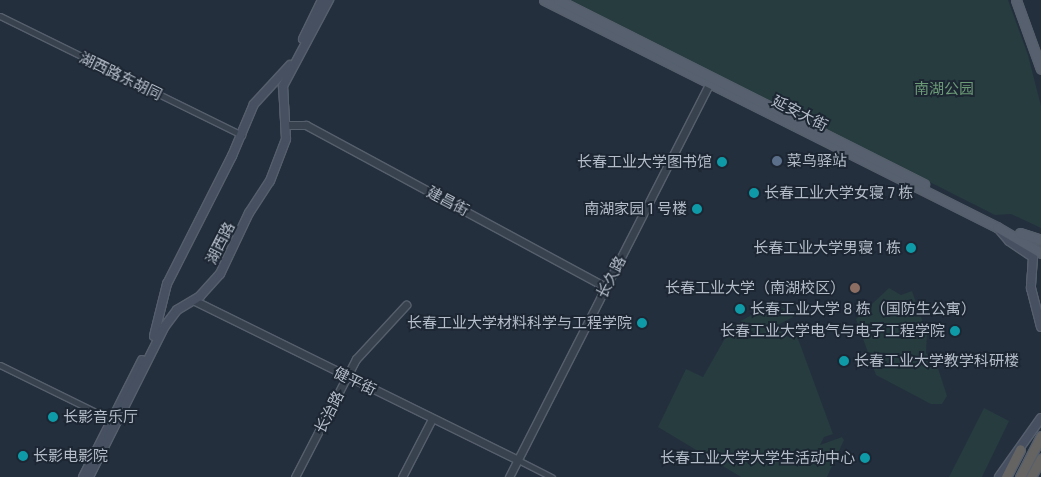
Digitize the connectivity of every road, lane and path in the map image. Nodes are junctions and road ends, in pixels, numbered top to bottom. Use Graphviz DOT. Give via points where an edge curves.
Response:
graph roads {
  1 [pos="322,0"];
  2 [pos="329,0"];
  3 [pos="544,0"];
  4 [pos="558,0"];
  5 [pos="1016,0"];
  6 [pos="1022,0"];
  7 [pos="0,16"];
  8 [pos="1041,52"];
  9 [pos="1041,69"];
  10 [pos="712,80"];
  11 [pos="287,125"];
  12 [pos="242,135"];
  13 [pos="997,227"];
  14 [pos="1041,236"];
  15 [pos="1030,238"];
  16 [pos="1041,240"];
  17 [pos="1041,253"];
  18 [pos="606,287"];
  19 [pos="193,300"];
  20 [pos="406,305"];
  21 [pos="1041,327"];
  22 [pos="0,365"];
  23 [pos="347,376"];
  24 [pos="1041,418"];
  25 [pos="432,419"];
  26 [pos="114,421"];
  27 [pos="1041,436"];
  28 [pos="1020,449"];
  29 [pos="1041,458"];
  30 [pos="518,460"];
  31 [pos="83,477"];
  32 [pos="89,477"];
  33 [pos="295,477"];
  34 [pos="402,477"];
  35 [pos="509,477"];
  36 [pos="552,477"];
  37 [pos="999,477"];
  38 [pos="1006,477"];
  39 [pos="1020,477"];
  40 [pos="1031,477"];
  1 -- 12 [label="main road, 湖西路" via="288,70 262,92"];
  2 -- 11 [label="main road, 湖西路" via="283,86"];
  3 -- 10 [label="main road, 延安大街"];
  4 -- 10 [label="main road, 延安大街"];
  5 -- 9 [label="main road"];
  6 -- 8 [label="main road"];
  7 -- 12 [label="street, 湖西路东胡同"];
  10 -- 13 [label="main road, 延安大街"];
  10 -- 15 [label="main road, 延安大街"];
  10 -- 18 [label="street, 长久路"];
  11 -- 18 [label="street, 建昌街" via="306,125"];
  11 -- 19 [label="main road, 湖西路" via="283,153 270,181 249,213 220,274"];
  12 -- 26 [label="main road, 湖西路" via="166,284 158,328"];
  13 -- 17 [label="main road, 延安大街"];
  13 -- 21 [label="main road" via="1009,241 1033,257 1031,288"];
  14 -- 15 [label="main road"];
  15 -- 16 [label="main road, 延安大街"];
  18 -- 30 [label="street, 长久路"];
  19 -- 23 [label="street, 健平街"];
  19 -- 26 [label="main road, 湖西路" via="177,310 165,326"];
  20 -- 23 [label="street, 长治路" via="367,344"];
  22 -- 26 [label="street"];
  23 -- 25 [label="street, 健平街"];
  23 -- 33 [label="street, 长治路"];
  24 -- 28 [label="main road"];
  25 -- 30 [label="street, 健平街"];
  25 -- 34 [label="street"];
  26 -- 31 [label="main road, 湖西路"];
  26 -- 32 [label="main road, 湖西路"];
  27 -- 39 [label="highway"];
  28 -- 37 [label="main road"];
  28 -- 38 [label="highway"];
  29 -- 40 [label="highway"];
  30 -- 35 [label="street, 长久路"];
  30 -- 36 [label="street"];
}
